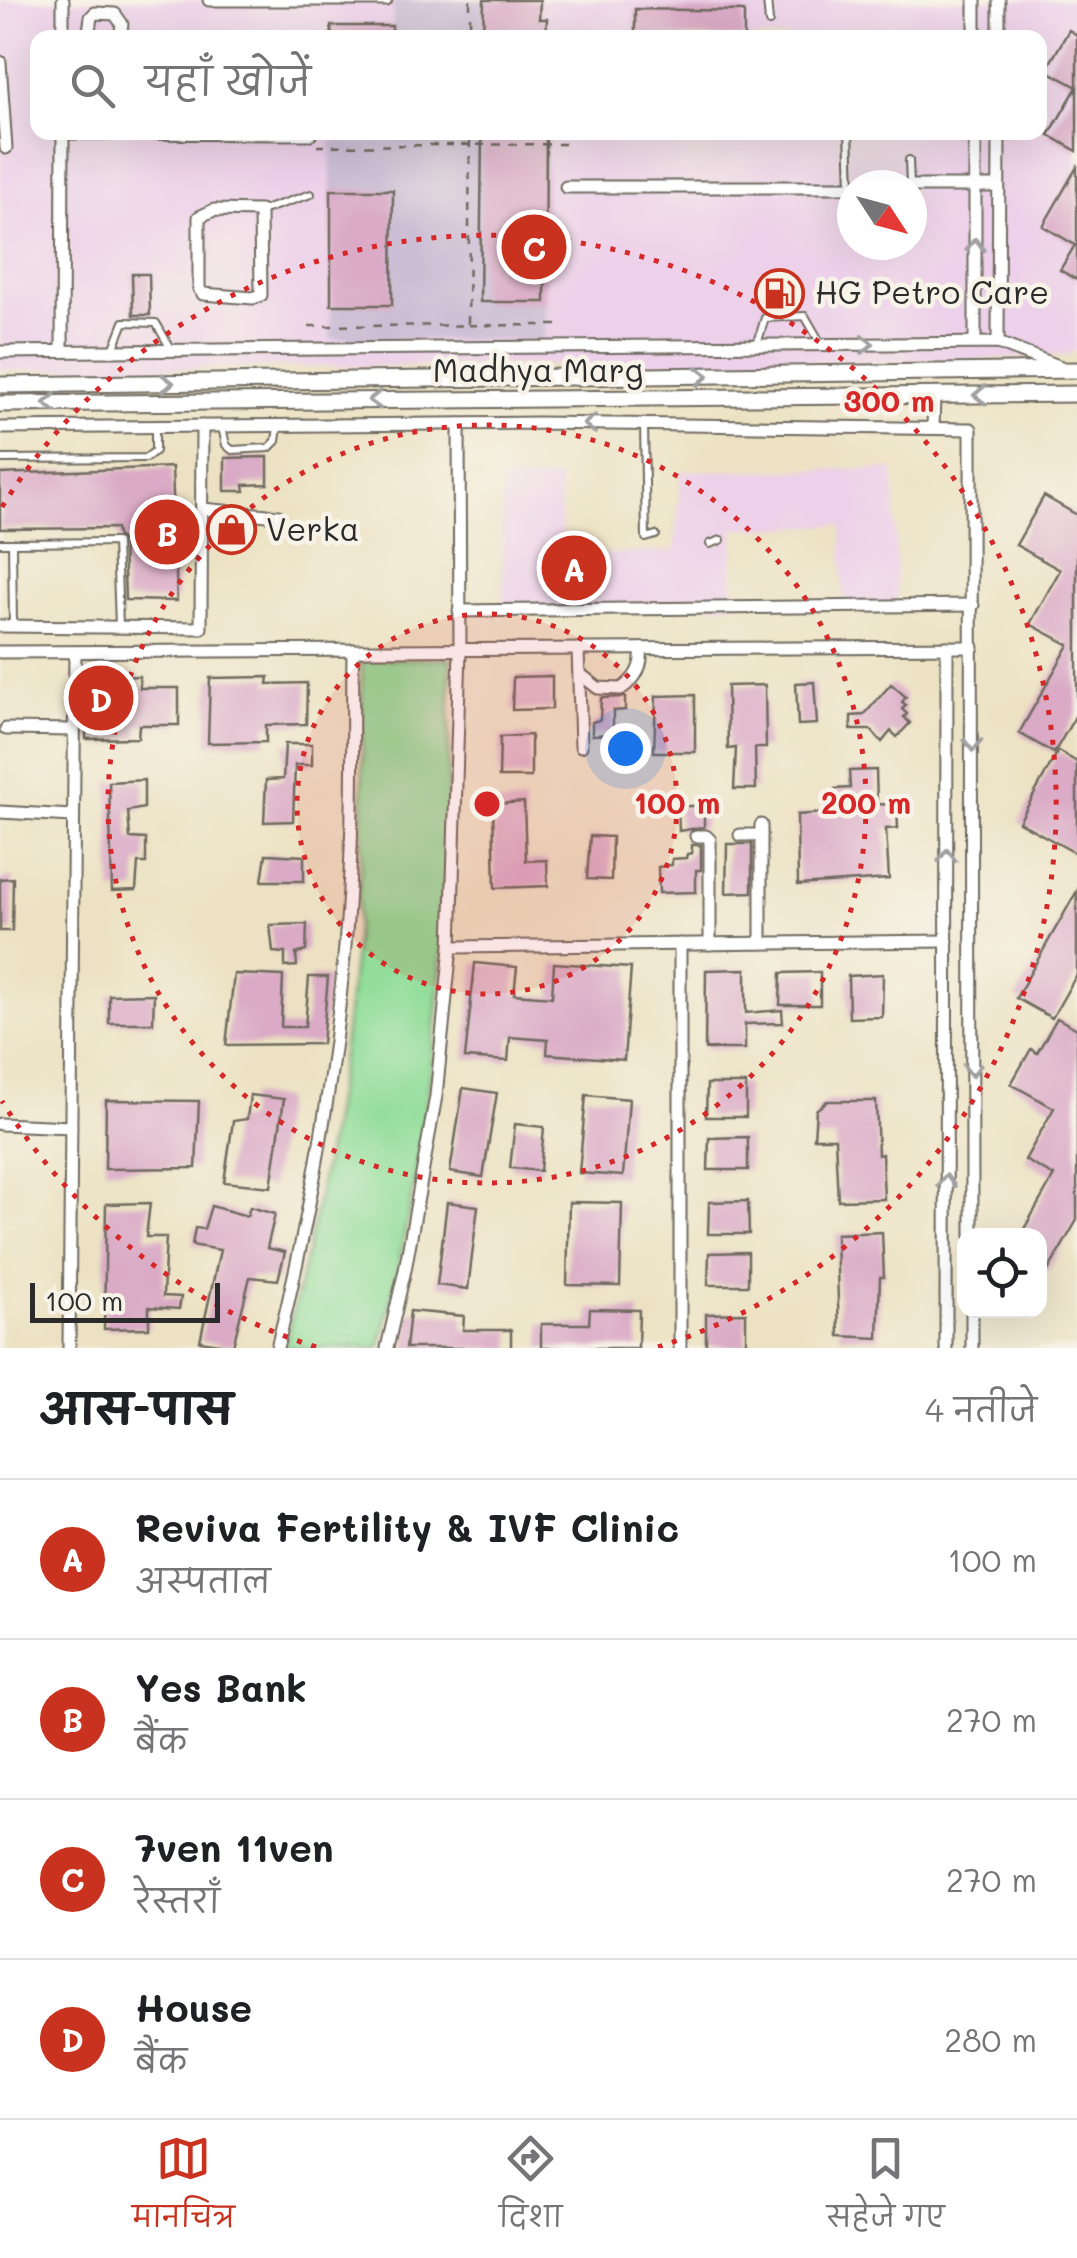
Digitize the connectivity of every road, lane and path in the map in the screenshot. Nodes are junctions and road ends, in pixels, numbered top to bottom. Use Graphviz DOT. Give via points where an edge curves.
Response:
graph roads {
  1 [pos="63,0"];
  2 [pos="209,0"];
  3 [pos="386,0"];
  4 [pos="470,0"];
  5 [pos="767,0"];
  6 [pos="976,0"];
  7 [pos="999,0"];
  8 [pos="329,1"];
  9 [pos="769,22"];
  10 [pos="63,30"];
  11 [pos="90,30"];
  12 [pos="121,30"];
  13 [pos="470,30"];
  14 [pos="976,30"];
  15 [pos="999,30"];
  16 [pos="0,62"];
  17 [pos="2,109"];
  18 [pos="63,140"];
  19 [pos="311,140"];
  20 [pos="470,140"];
  21 [pos="849,140"];
  22 [pos="975,140"];
  23 [pos="998,140"];
  24 [pos="565,144"];
  25 [pos="470,146"];
  26 [pos="6,148"];
  27 [pos="909,160"];
  28 [pos="851,170"];
  29 [pos="910,170"];
  30 [pos="927,186"];
  31 [pos="975,186"];
  32 [pos="998,186"];
  33 [pos="566,188"];
  34 [pos="837,188"];
  35 [pos="311,194"];
  36 [pos="260,211"];
  37 [pos="564,325"];
  38 [pos="309,326"];
  39 [pos="468,326"];
  40 [pos="975,343"];
  41 [pos="998,343"];
  42 [pos="822,344"];
  43 [pos="756,345"];
  44 [pos="172,350"];
  45 [pos="113,351"];
  46 [pos="0,352"];
  47 [pos="62,352"];
  48 [pos="1073,370"];
  49 [pos="0,385"];
  50 [pos="1077,394"];
  51 [pos="934,397"];
  52 [pos="0,404"];
  53 [pos="459,424"];
  54 [pos="644,424"];
  55 [pos="155,426"];
  56 [pos="202,426"];
  57 [pos="222,426"];
  58 [pos="279,426"];
  59 [pos="932,427"];
  60 [pos="0,428"];
  61 [pos="0,459"];
  62 [pos="202,509"];
  63 [pos="279,516"];
  64 [pos="654,538"];
  65 [pos="0,542"];
  66 [pos="12,543"];
  67 [pos="973,605"];
  68 [pos="460,610"];
  69 [pos="6,626"];
  70 [pos="119,627"];
  71 [pos="947,647"];
  72 [pos="973,647"];
  73 [pos="578,649"];
  74 [pos="641,649"];
  75 [pos="354,650"];
  76 [pos="460,650"];
  77 [pos="0,652"];
  78 [pos="75,652"];
  79 [pos="580,674"];
  80 [pos="6,729"];
  81 [pos="74,730"];
  82 [pos="581,746"];
  83 [pos="0,812"];
  84 [pos="74,816"];
  85 [pos="740,835"];
  86 [pos="696,836"];
  87 [pos="946,940"];
  88 [pos="761,943"];
  89 [pos="680,944"];
  90 [pos="710,944"];
  91 [pos="451,947"];
  92 [pos="0,1124"];
  93 [pos="71,1126"];
  94 [pos="972,1228"];
  95 [pos="972,1318"];
  96 [pos="69,1348"];
  97 [pos="278,1348"];
  98 [pos="387,1348"];
  99 [pos="680,1348"];
  100 [pos="946,1348"];
  101 [pos="972,1348"];
  1 -- 10 [label="street"];
  2 -- 8 [label="street"];
  3 -- 8 [label="street"];
  4 -- 13 [label="path"];
  5 -- 9 [label="lane"];
  6 -- 14 [label="street"];
  7 -- 15 [label="street"];
  11 -- 12 [label="street" via="95,13 115,14"];
  16 -- 17 [label="street"];
  17 -- 26 [label="street"];
  18 -- 47 [label="street"];
  19 -- 25 [label="path"];
  20 -- 25 [label="path"];
  21 -- 28 [label="lane"];
  22 -- 31 [label="street"];
  23 -- 32 [label="street"];
  24 -- 25 [label="path"];
  25 -- 39 [label="path"];
  27 -- 29 [label="lane"];
  30 -- 31 [label="street"];
  31 -- 32 [label="street"];
  40 -- 31 [label="street, one-way"];
  32 -- 41 [label="street"];
  33 -- 34 [label="street"];
  35 -- 36 [label="lane"];
  36 -- 36 [label="street" via="261,295 203,294 200,217 214,210"];
  37 -- 39 [label="path"];
  38 -- 39 [label="path"];
  40 -- 41 [label="street"];
  42 -- 40 [label="street, one-way"];
  41 -- 48 [label="street"];
  42 -- 43 [label="street"];
  42 -- 43 [label="lane" via="804,316 765,318"];
  43 -- 44 [label="street"];
  44 -- 45 [label="street"];
  44 -- 45 [label="lane" via="156,322 124,322"];
  45 -- 47 [label="street"];
  46 -- 47 [label="street"];
  49 -- 48 [label="main road, Madhya Marg, one-way"];
  50 -- 51 [label="main road, Madhya Marg, one-way"];
  51 -- 52 [label="main road, Madhya Marg, one-way"];
  51 -- 59 [label="street"];
  54 -- 53 [label="street, one-way"];
  53 -- 58 [label="street"];
  53 -- 68 [label="street"];
  54 -- 59 [label="street"];
  54 -- 64 [label="lane" via="646,538"];
  55 -- 56 [label="street"];
  55 -- 60 [label="street"];
  55 -- 61 [label="lane" via="155,451 146,458"];
  56 -- 57 [label="street"];
  56 -- 62 [label="street"];
  57 -- 58 [label="street"];
  57 -- 58 [label="lane" via="232,450 268,448"];
  59 -- 67 [label="street" via="972,429"];
  62 -- 63 [label="street"];
  62 -- 70 [label="street" via="201,628"];
  65 -- 66 [label="lane"];
  66 -- 69 [label="lane"];
  66 -- 70 [label="lane" via="116,542"];
  67 -- 68 [label="street"];
  67 -- 72 [label="street"];
  68 -- 76 [label="street"];
  69 -- 70 [label="street"];
  71 -- 72 [label="street"];
  71 -- 74 [label="street"];
  87 -- 71 [label="street, one-way"];
  72 -- 94 [label="street, one-way"];
  73 -- 74 [label="street"];
  73 -- 76 [label="street"];
  73 -- 79 [label="street"];
  74 -- 79 [label="street" via="636,675 621,688 598,688"];
  75 -- 76 [label="street"];
  75 -- 78 [label="street"];
  75 -- 97 [label="street" via="341,986 324,1126"];
  76 -- 91 [label="street"];
  77 -- 78 [label="street"];
  78 -- 81 [label="street"];
  79 -- 82 [label="street"];
  80 -- 81 [label="street"];
  81 -- 84 [label="street"];
  83 -- 84 [label="street"];
  84 -- 93 [label="street"];
  85 -- 88 [label="street" via="761,830"];
  86 -- 90 [label="street" via="710,840"];
  87 -- 88 [label="street"];
  100 -- 87 [label="street, one-way"];
  88 -- 90 [label="street"];
  89 -- 90 [label="street"];
  89 -- 91 [label="street"];
  89 -- 99 [label="street"];
  91 -- 98 [label="street" via="436,1096"];
  92 -- 93 [label="street"];
  93 -- 96 [label="street"];
  95 -- 101 [label="street"];
}
